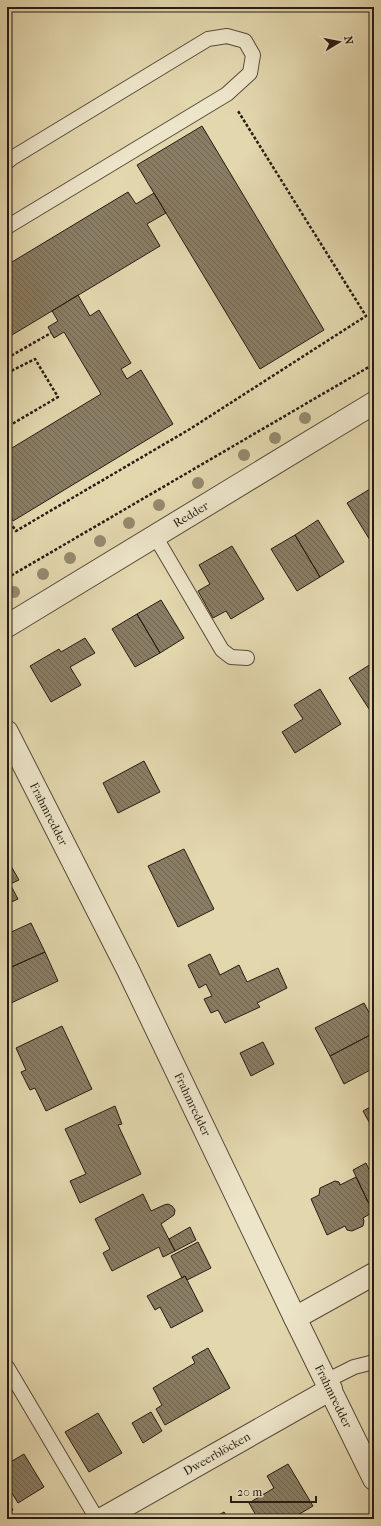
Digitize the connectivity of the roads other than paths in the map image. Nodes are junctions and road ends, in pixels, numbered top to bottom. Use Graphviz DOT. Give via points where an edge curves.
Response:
graph roads {
  1 [pos="7,162"];
  2 [pos="7,227"];
  3 [pos="374,403"];
  4 [pos="155,536"];
  5 [pos="7,626"];
  6 [pos="247,658"];
  7 [pos="7,732"];
  8 [pos="374,1274"];
  9 [pos="295,1318"];
  10 [pos="374,1362"];
  11 [pos="7,1367"];
  12 [pos="329,1385"];
  13 [pos="374,1479"];
  14 [pos="97,1519"];
  15 [pos="102,1519"];
  1 -- 2 [label="lane" via="208,39 227,36 244,41 253,56 250,73 227,94"];
  3 -- 4 [label="street, Redder"];
  4 -- 5 [label="street, Redder"];
  4 -- 6 [label="lane" via="222,650 231,657"];
  7 -- 9 [label="street, Frahmredder" via="128,970"];
  8 -- 9 [label="street"];
  9 -- 12 [label="street, Frahmredder"];
  10 -- 12 [label="lane" via="354,1367"];
  11 -- 14 [label="lane"];
  12 -- 13 [label="street, Frahmredder"];
  12 -- 15 [label="street, Dweerblöcken"];
}
